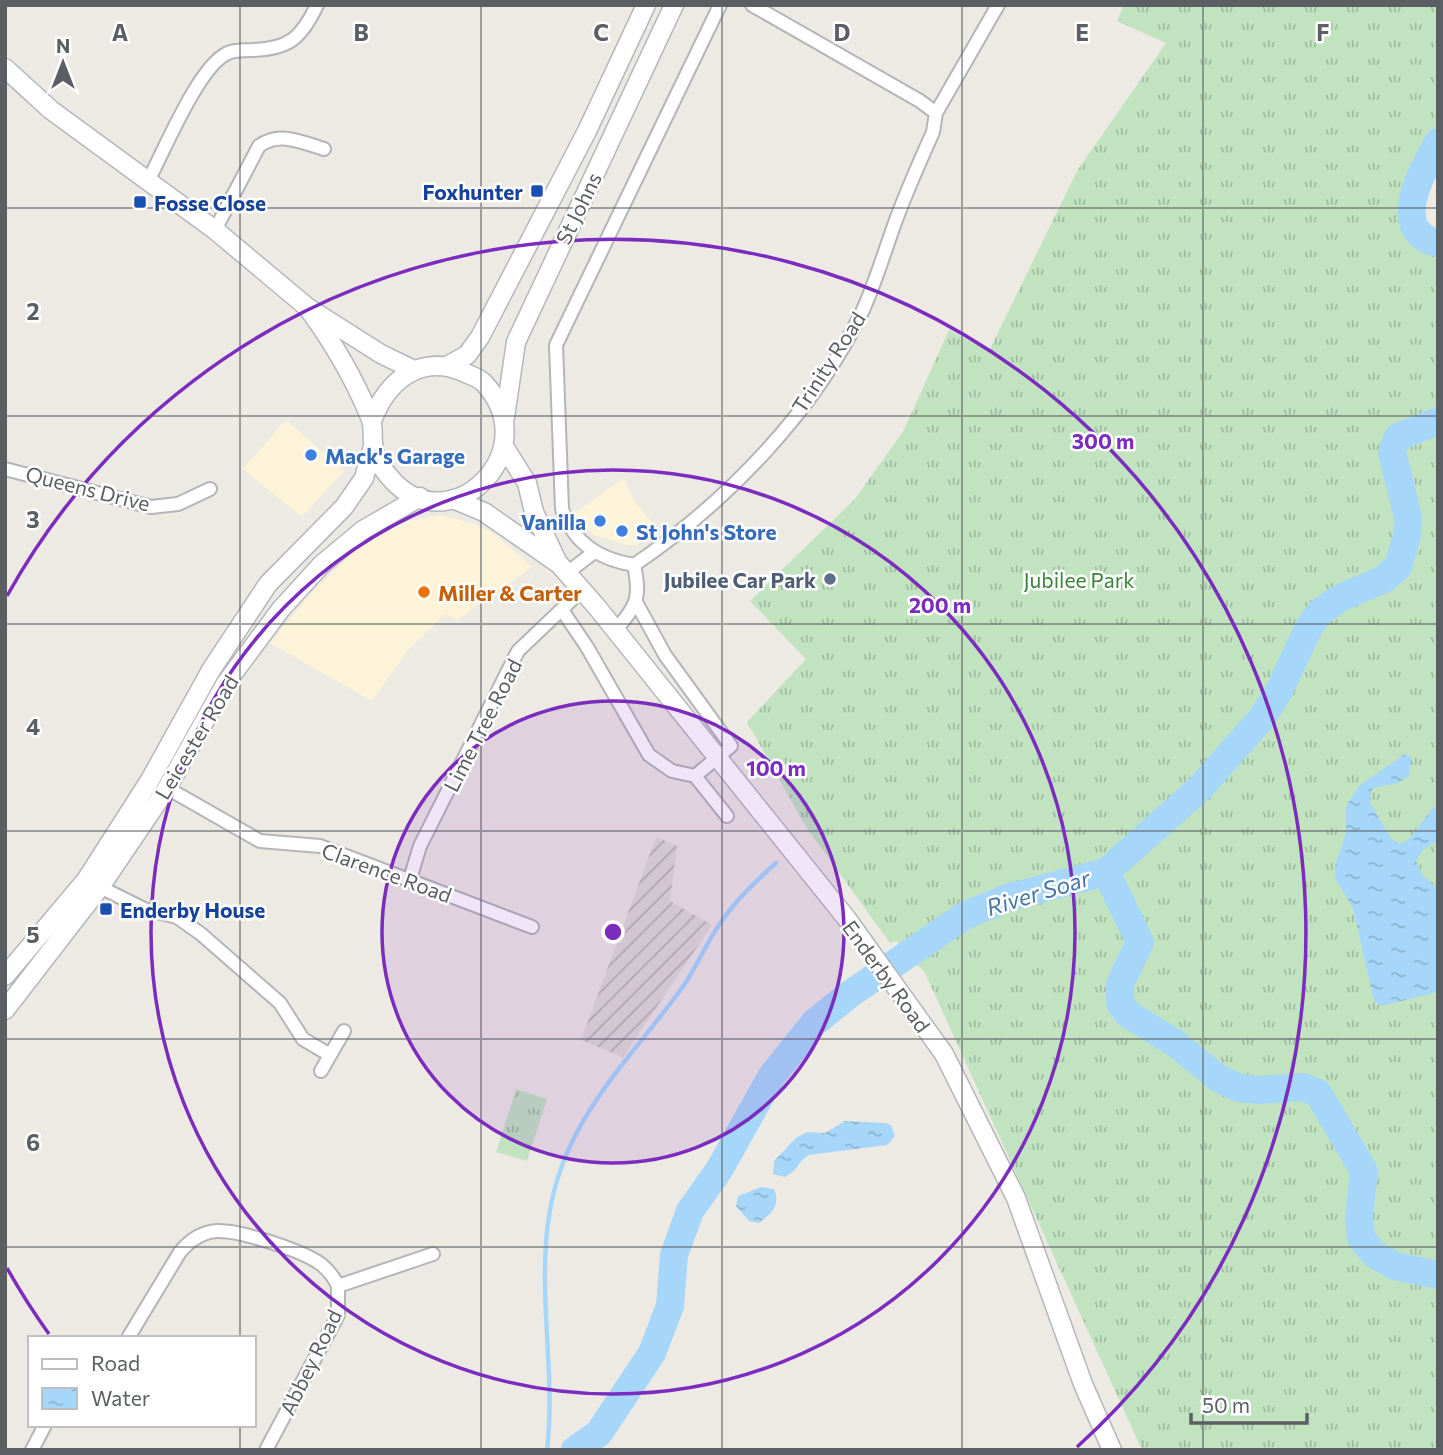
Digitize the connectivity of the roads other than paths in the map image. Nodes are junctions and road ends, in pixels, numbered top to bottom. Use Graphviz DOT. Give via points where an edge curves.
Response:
graph roads {
  1 [pos="317,5"];
  2 [pos="646,5"];
  3 [pos="674,5"];
  4 [pos="720,5"];
  5 [pos="752,5"];
  6 [pos="998,5"];
  7 [pos="5,68"];
  8 [pos="936,113"];
  9 [pos="324,149"];
  10 [pos="148,181"];
  11 [pos="215,230"];
  12 [pos="307,307"];
  13 [pos="447,366"];
  14 [pos="414,370"];
  15 [pos="505,417"];
  16 [pos="372,421"];
  17 [pos="373,446"];
  18 [pos="505,448"];
  19 [pos="5,469"];
  20 [pos="210,489"];
  21 [pos="420,497"];
  22 [pos="453,499"];
  23 [pos="593,553"];
  24 [pos="634,565"];
  25 [pos="563,569"];
  26 [pos="582,590"];
  27 [pos="637,604"];
  28 [pos="562,610"];
  29 [pos="616,630"];
  30 [pos="717,759"];
  31 [pos="695,776"];
  32 [pos="167,788"];
  33 [pos="727,816"];
  34 [pos="410,879"];
  35 [pos="100,887"];
  36 [pos="532,927"];
  37 [pos="5,976"];
  38 [pos="5,1010"];
  39 [pos="344,1031"];
  40 [pos="330,1055"];
  41 [pos="321,1071"];
  42 [pos="433,1254"];
  43 [pos="338,1286"];
  44 [pos="129,1336"];
  45 [pos="44,1427"];
  46 [pos="32,1450"];
  47 [pos="266,1450"];
  48 [pos="1112,1450"];
  1 -- 10 [label="street" via="294,40 277,49 226,53 206,70"];
  2 -- 13 [label="main road, St Johns" via="587,131 480,337 467,355"];
  3 -- 15 [label="main road, St Johns" via="516,342"];
  4 -- 23 [label="street" via="556,345 562,509"];
  5 -- 8 [label="street"];
  6 -- 8 [label="street, Trinity Road"];
  7 -- 10 [label="main road" via="51,110"];
  8 -- 24 [label="street, Trinity Road" via="933,132 867,299 822,377 732,485"];
  9 -- 11 [label="street" via="281,137 259,146"];
  10 -- 11 [label="main road"];
  11 -- 12 [label="main road"];
  12 -- 14 [label="main road"];
  12 -- 16 [label="main road" via="346,364"];
  13 -- 14 [label="main road"];
  13 -- 15 [label="main road" via="480,379 496,396"];
  14 -- 16 [label="main road" via="396,380 380,399"];
  15 -- 18 [label="main road"];
  16 -- 17 [label="main road"];
  17 -- 21 [label="main road" via="382,469 398,486"];
  17 -- 37 [label="main road, Leicester Road" via="364,478 344,507 268,584 211,670 150,780 86,880"];
  18 -- 22 [label="main road" via="494,471 477,488"];
  18 -- 25 [label="main road, Enderby Road" via="527,484 534,512"];
  19 -- 20 [label="street, Queens Drive" via="151,507 178,504"];
  21 -- 22 [label="main road"];
  21 -- 32 [label="main road, Leicester Road" via="363,530 321,565 281,609 226,684"];
  22 -- 25 [label="main road, Enderby Road" via="484,512"];
  23 -- 24 [label="street"];
  23 -- 25 [label="street"];
  24 -- 27 [label="street"];
  25 -- 26 [label="main road, Enderby Road"];
  26 -- 28 [label="street, Lime Tree Road"];
  26 -- 29 [label="main road, Enderby Road"];
  27 -- 29 [label="street"];
  27 -- 30 [label="street" via="665,655 732,746"];
  28 -- 31 [label="street" via="649,755 672,771"];
  28 -- 34 [label="street, Lime Tree Road" via="519,651 420,846"];
  29 -- 30 [label="main road, Enderby Road"];
  30 -- 31 [label="street"];
  30 -- 48 [label="main road, Enderby Road" via="847,919 944,1054 1016,1198 1083,1384"];
  31 -- 33 [label="street"];
  32 -- 34 [label="street, Clarence Road" via="260,841 320,846"];
  32 -- 35 [label="main road, Leicester Road"];
  34 -- 36 [label="street, Clarence Road"];
  35 -- 38 [label="main road, Leicester Road"];
  35 -- 40 [label="street" via="144,909 177,917 201,934 280,1003 303,1039"];
  39 -- 40 [label="street"];
  40 -- 41 [label="street"];
  42 -- 43 [label="street, Abbey Road"];
  43 -- 44 [label="street" via="327,1269 309,1257 231,1232 203,1234 180,1252"];
  43 -- 47 [label="street, Abbey Road" via="338,1315"];
  45 -- 46 [label="street"];
}
